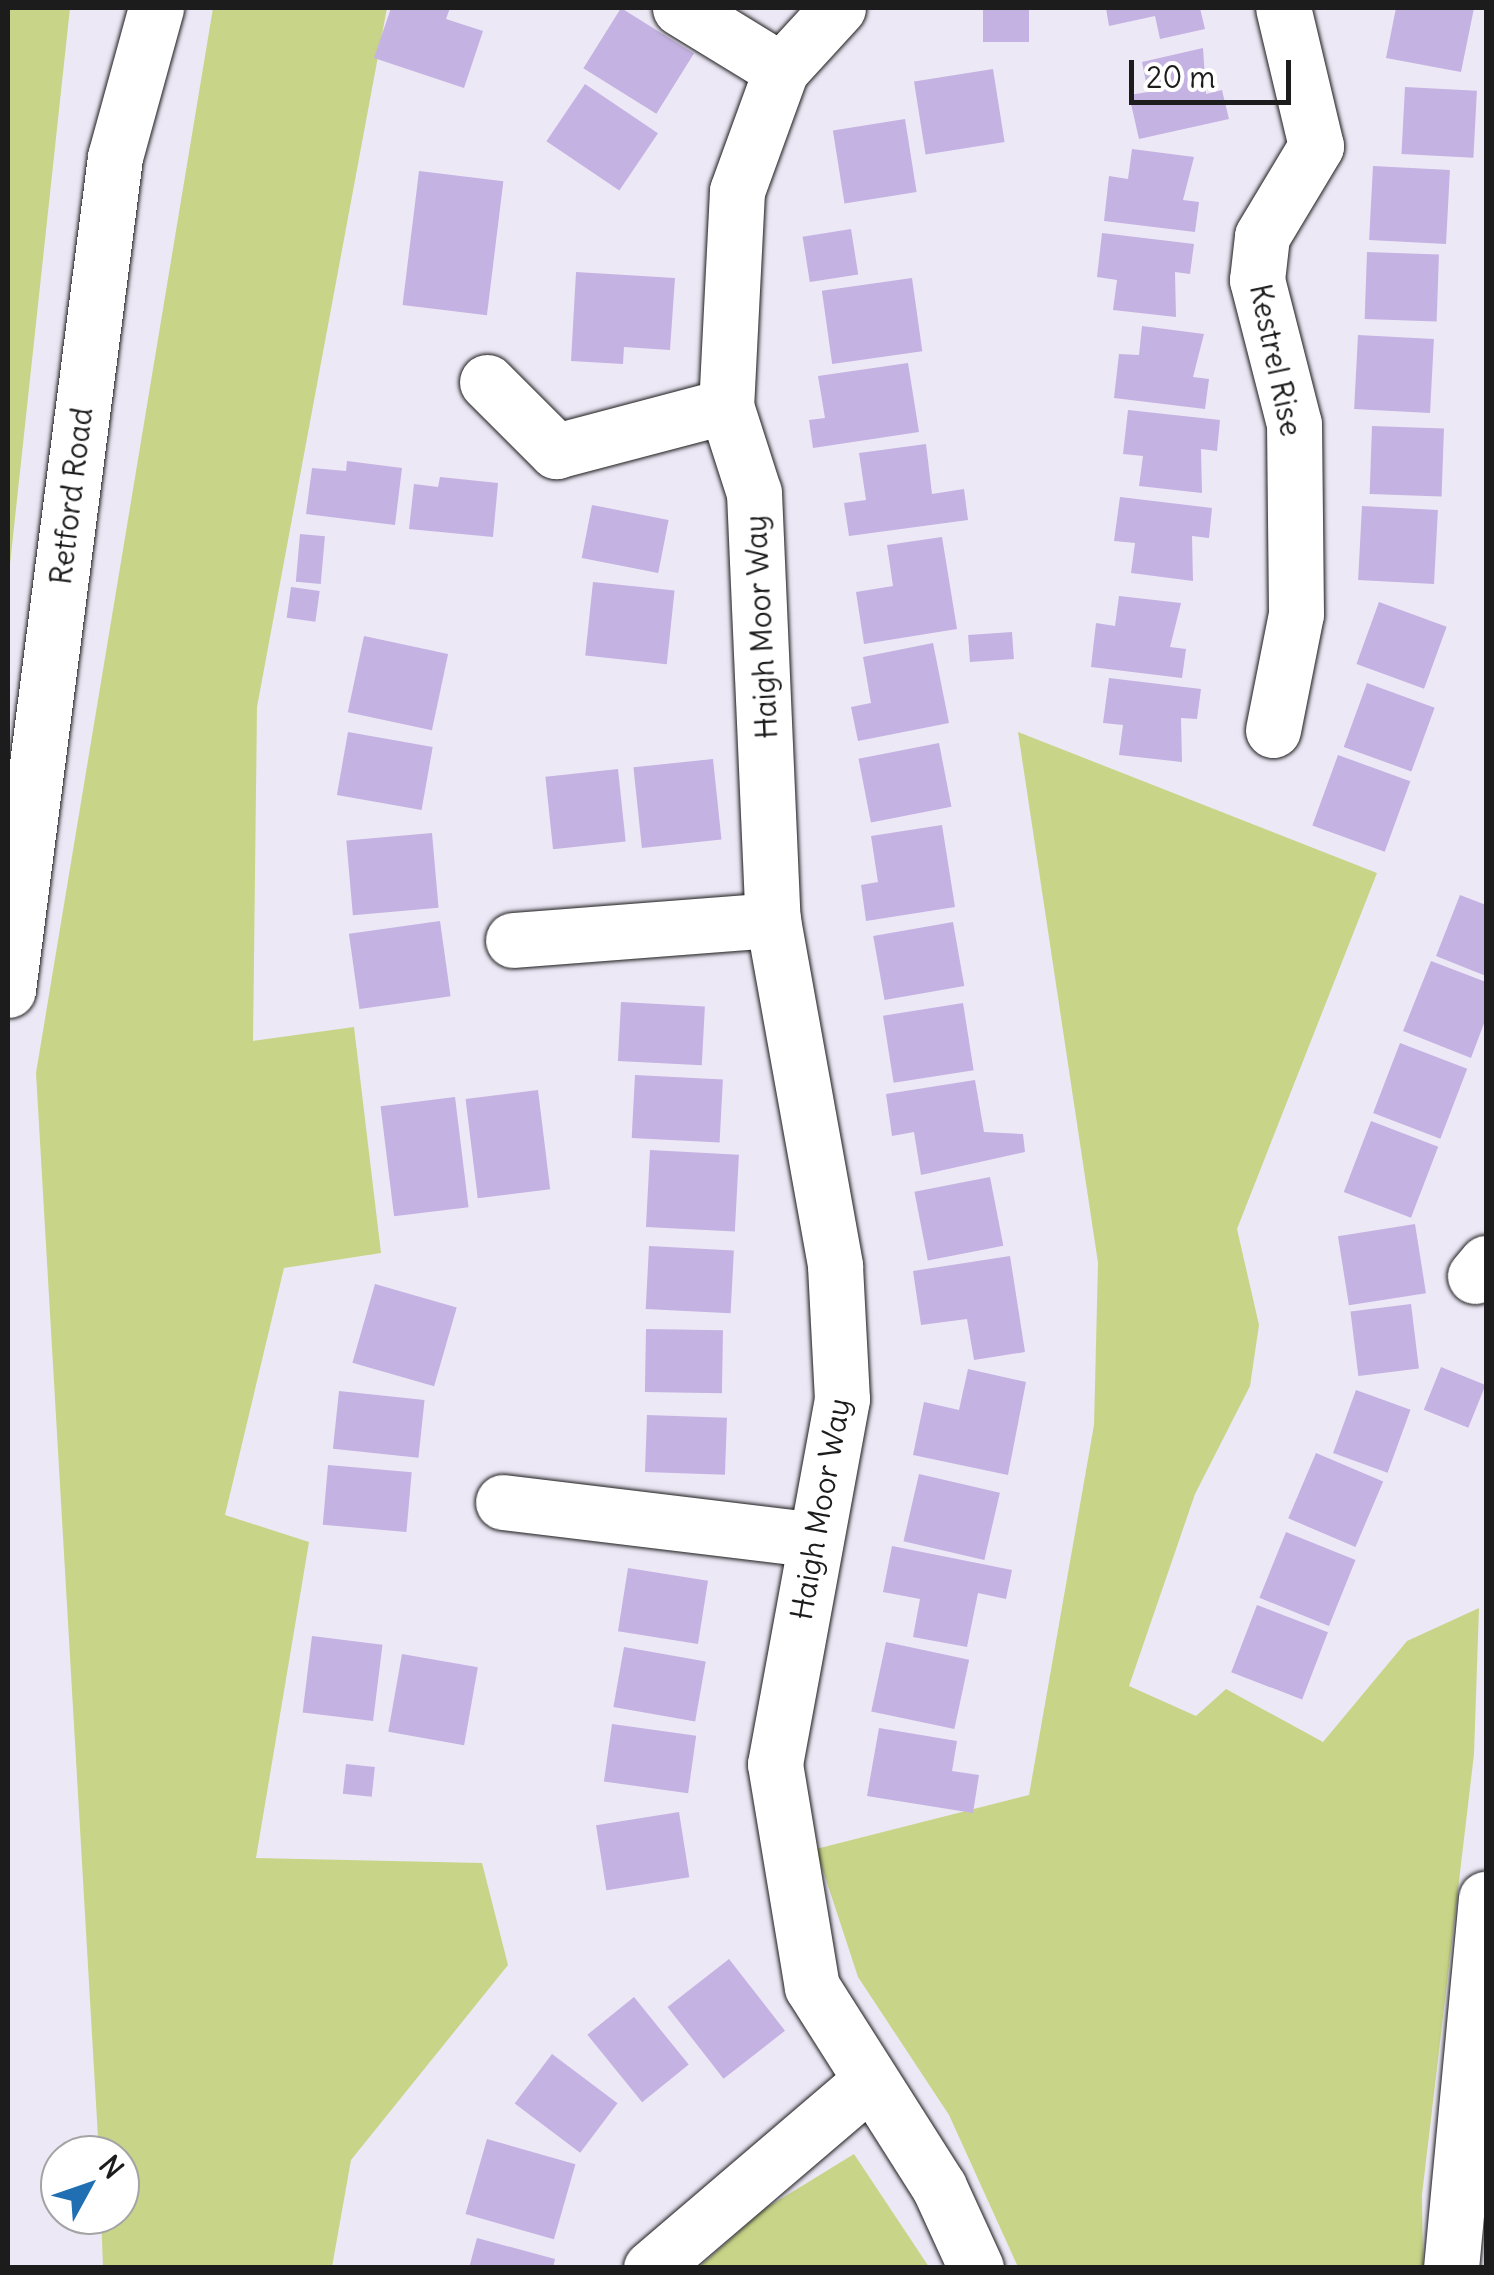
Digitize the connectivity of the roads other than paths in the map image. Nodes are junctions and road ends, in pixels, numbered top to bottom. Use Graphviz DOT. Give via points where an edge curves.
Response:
graph roads {
  1 [pos="156,8"];
  2 [pos="680,8"];
  3 [pos="838,8"];
  4 [pos="1282,8"];
  5 [pos="781,70"];
  6 [pos="487,382"];
  7 [pos="726,406"];
  8 [pos="1274,730"];
  9 [pos="773,920"];
  10 [pos="513,940"];
  11 [pos="8,990"];
  12 [pos="503,1502"];
  13 [pos="815,1540"];
  14 [pos="1486,1899"];
  15 [pos="866,2085"];
  16 [pos="651,2268"];
  17 [pos="976,2268"];
  18 [pos="1451,2268"];
  1 -- 11 [label="street, Retford Road" via="114,157"];
  2 -- 5 [label="street"];
  3 -- 5 [label="street, Haigh Moor Way"];
  4 -- 8 [label="street, Kestrel Rise" via="1316,146 1262,236 1257,280 1294,424 1296,614"];
  5 -- 7 [label="street, Haigh Moor Way" via="737,191"];
  6 -- 7 [label="street" via="556,451"];
  7 -- 9 [label="street, Haigh Moor Way" via="754,493 759,544"];
  9 -- 10 [label="street"];
  9 -- 13 [label="street, Haigh Moor Way" via="835,1266 842,1399"];
  12 -- 13 [label="street"];
  13 -- 15 [label="street, Haigh Moor Way" via="775,1764 812,1987"];
  14 -- 18 [label="street"];
  15 -- 16 [label="street"];
  15 -- 17 [label="street, Haigh Moor Way" via="938,2188"];
}
